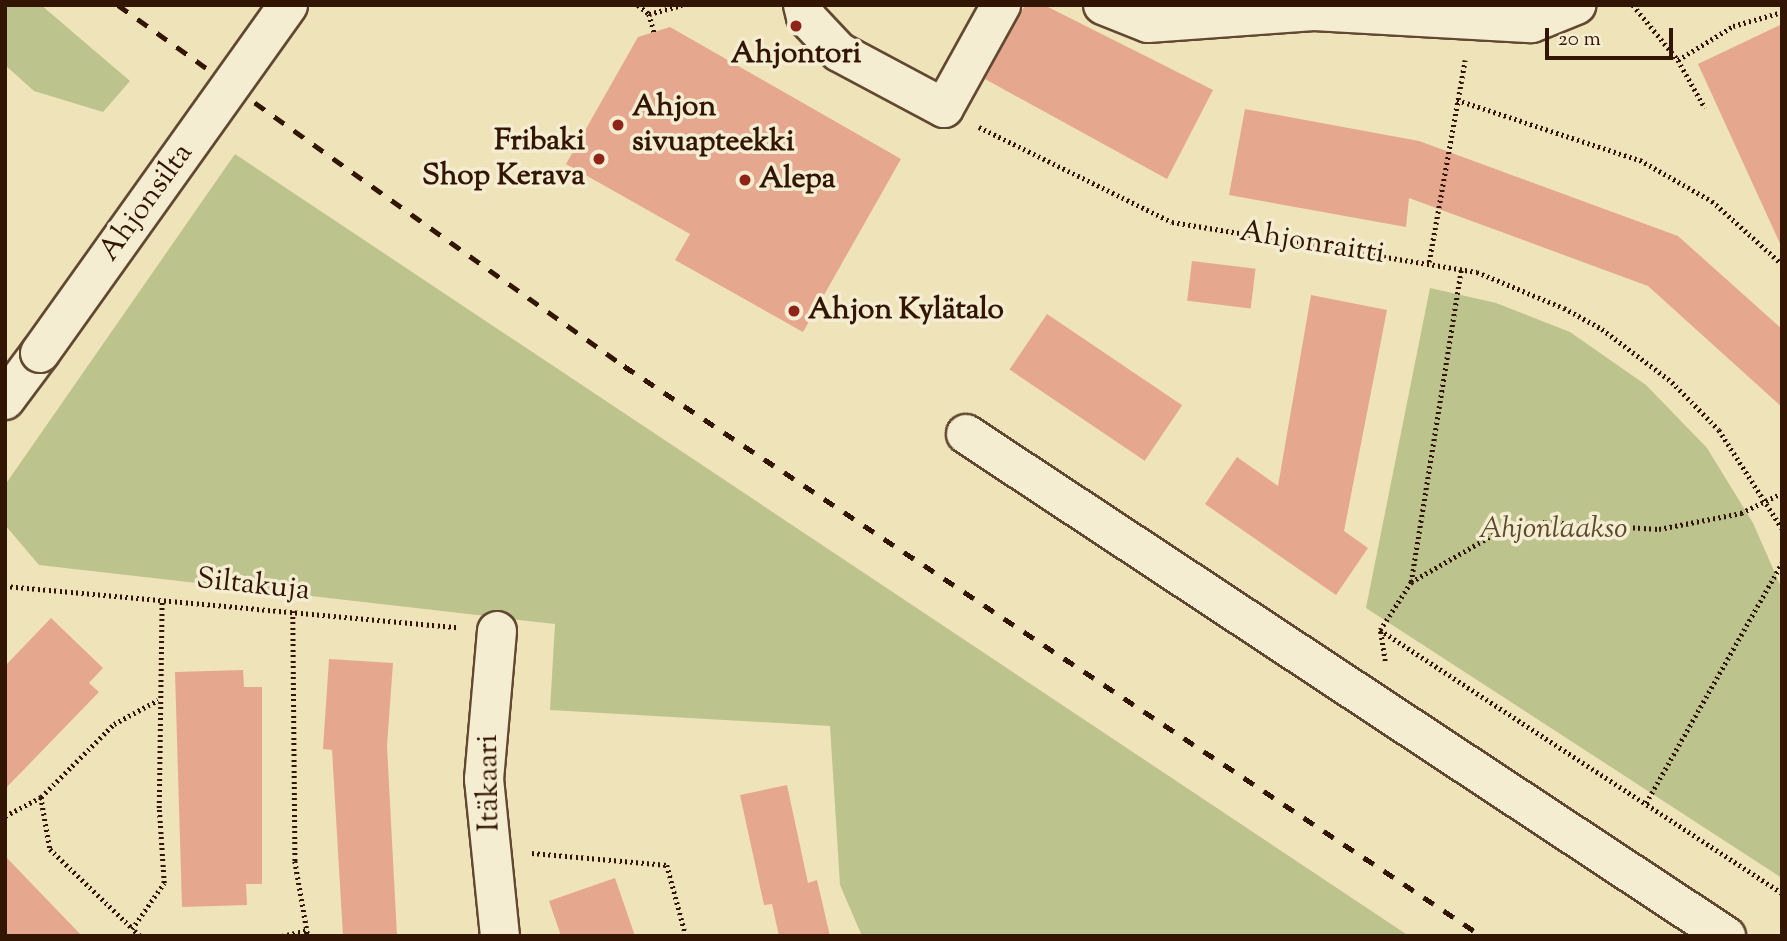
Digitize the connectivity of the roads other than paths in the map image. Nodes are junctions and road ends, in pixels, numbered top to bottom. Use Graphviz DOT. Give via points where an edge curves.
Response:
graph roads {
  1 [pos="288,5"];
  2 [pos="803,5"];
  3 [pos="1001,5"];
  4 [pos="1103,5"];
  5 [pos="1576,5"];
  6 [pos="5,400"];
  7 [pos="966,433"];
  8 [pos="497,631"];
  9 [pos="500,936"];
  10 [pos="1726,936"];
  1 -- 6 [label="street, Ahjonsilta, bridge"];
  2 -- 3 [label="street" via="806,17 839,51 944,108"];
  4 -- 5 [label="street" via="1148,23 1314,11 1532,23"];
  7 -- 10 [label="street"];
  8 -- 9 [label="street, Itäkaari" via="484,779"];
}
